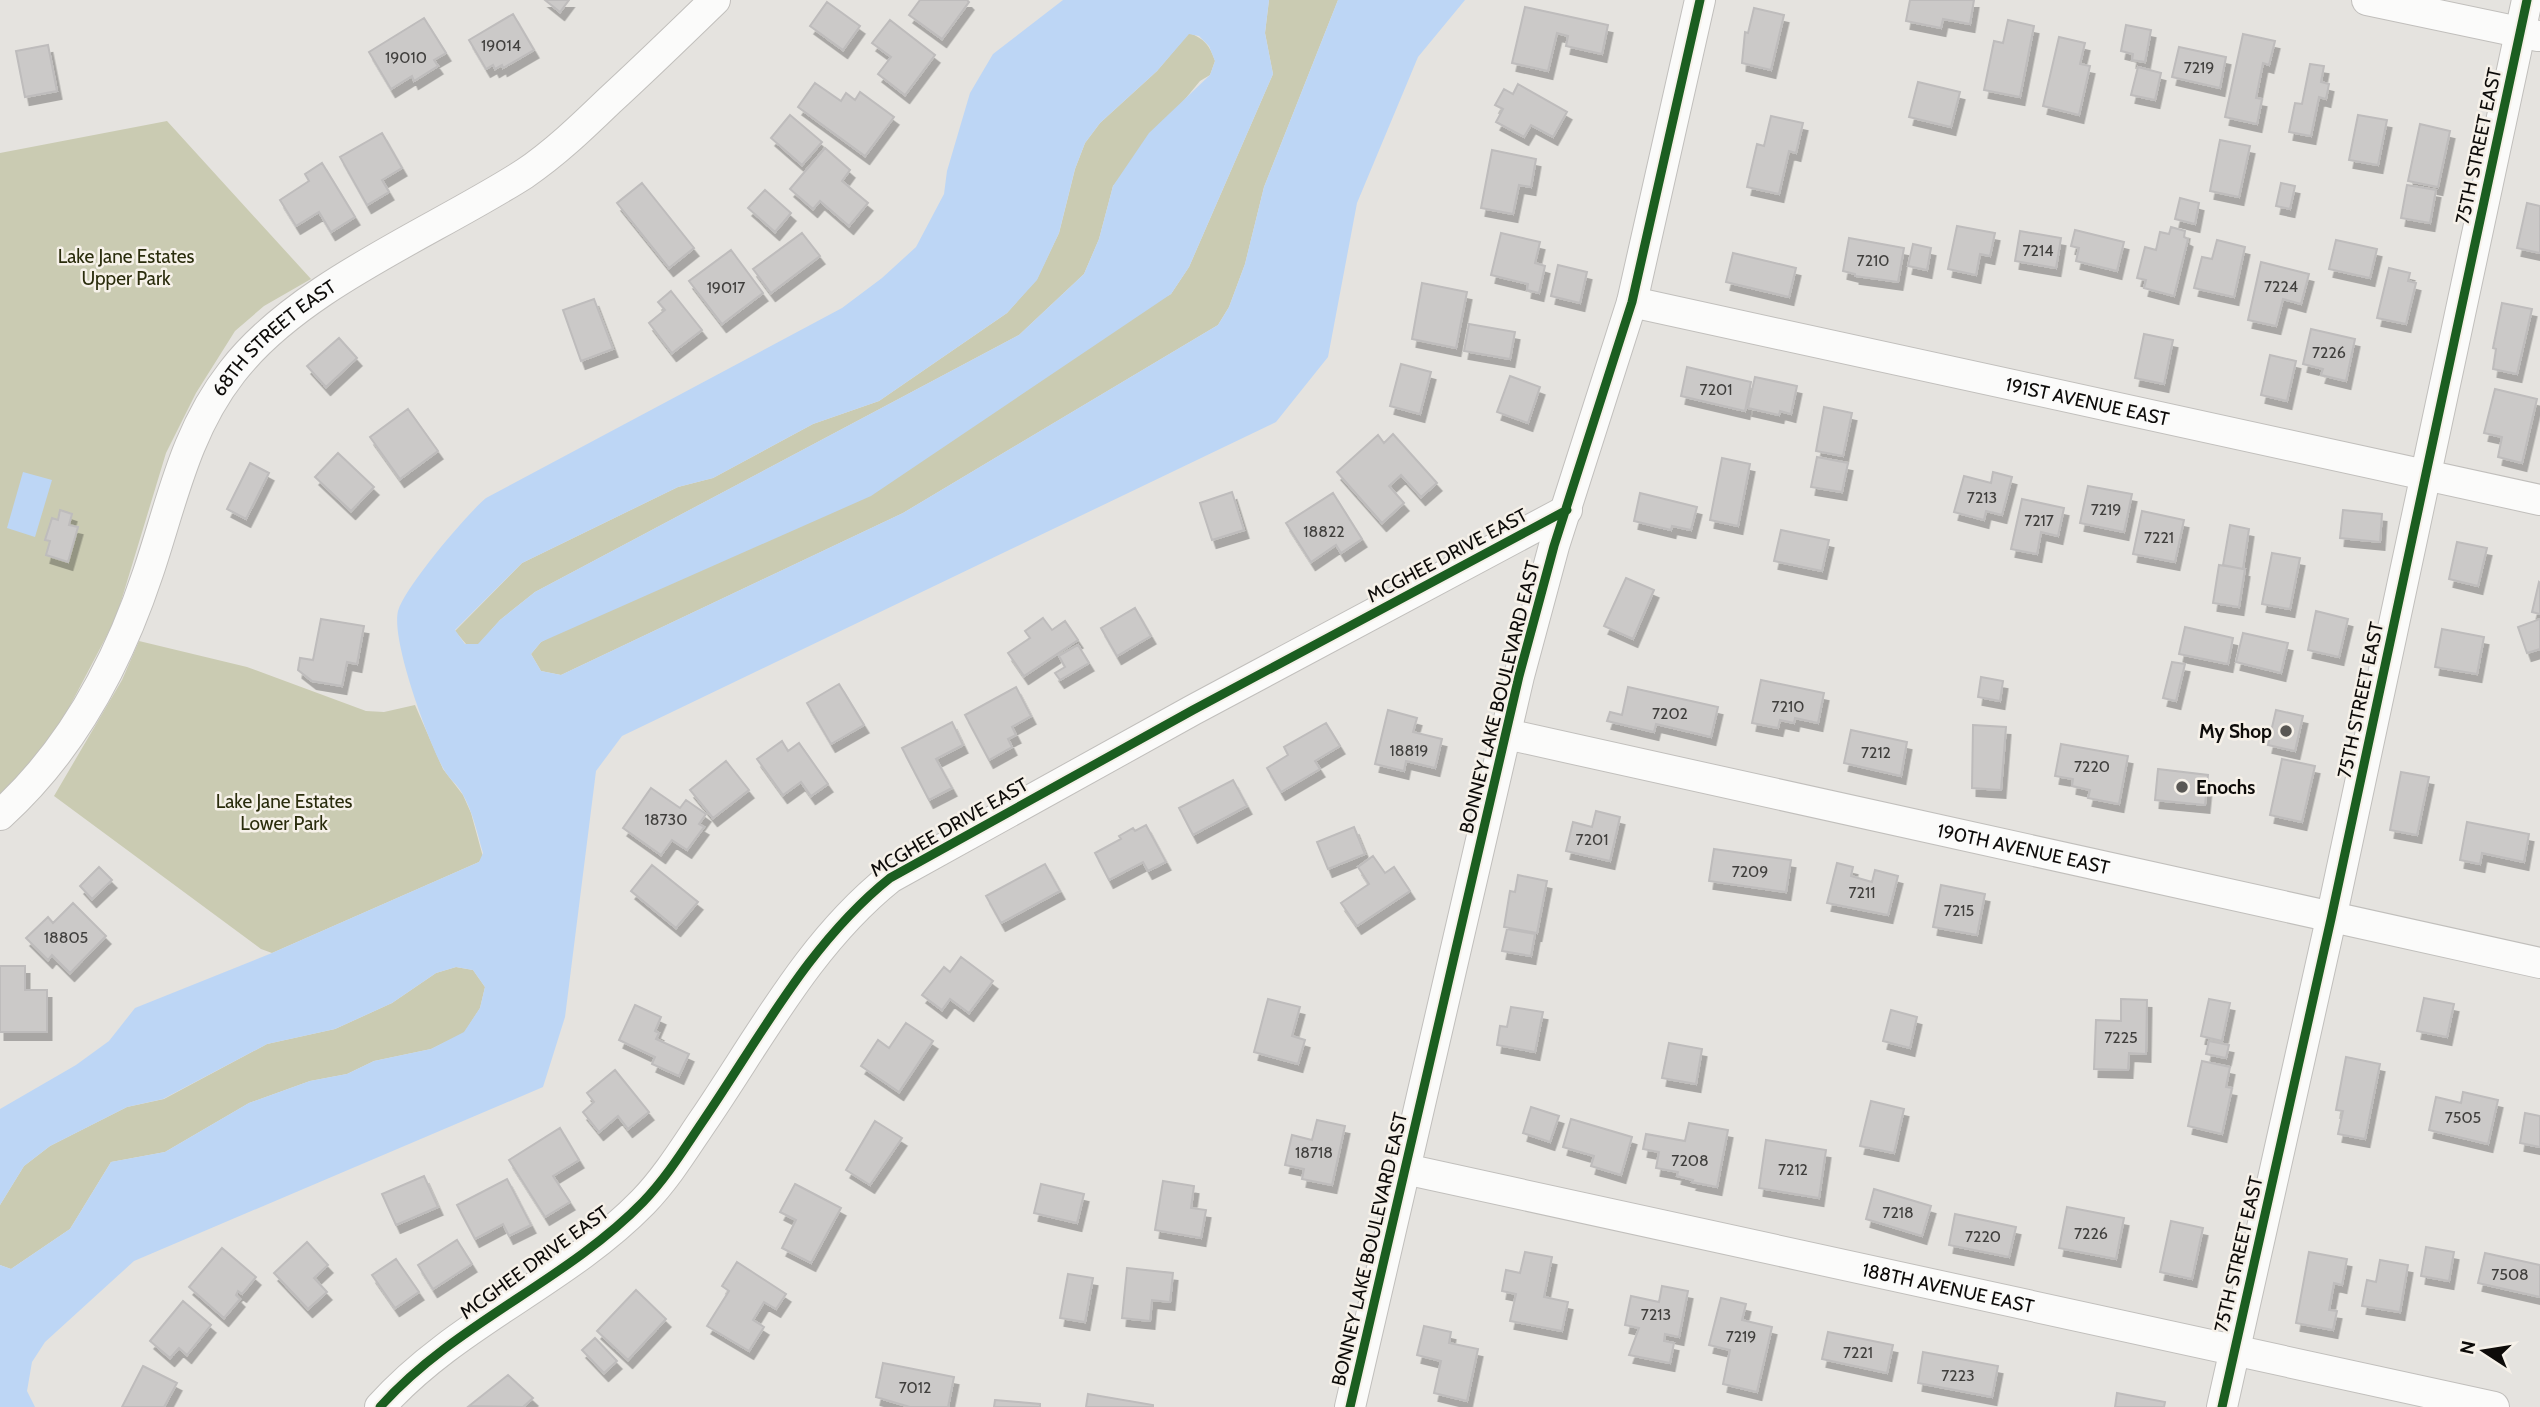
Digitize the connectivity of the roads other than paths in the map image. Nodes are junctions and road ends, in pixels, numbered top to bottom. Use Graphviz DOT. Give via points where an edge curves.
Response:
graph roads {
  1 [pos="715,0"];
  2 [pos="1700,0"];
  3 [pos="2367,0"];
  4 [pos="2527,0"];
  5 [pos="2530,35"];
  6 [pos="1632,303"];
  7 [pos="2427,475"];
  8 [pos="2540,500"];
  9 [pos="1567,510"];
  10 [pos="1506,734"];
  11 [pos="0,815"];
  12 [pos="2331,919"];
  13 [pos="2540,963"];
  14 [pos="1405,1168"];
  15 [pos="2234,1350"];
  16 [pos="380,1407"];
  17 [pos="1350,1407"];
  18 [pos="2222,1407"];
  19 [pos="2494,1407"];
  1 -- 11 [label="street, 68TH STREET EAST" via="561,147 449,220 297,308 258,341 231,372 189,441 148,574 115,656 58,752"];
  2 -- 6 [label="street, BONNEY LAKE BOULEVARD EAST"];
  3 -- 5 [label="street"];
  4 -- 5 [label="street, 75TH STREET EAST"];
  5 -- 7 [label="street, 75TH STREET EAST"];
  6 -- 7 [label="street, 191ST AVENUE EAST"];
  6 -- 9 [label="street, BONNEY LAKE BOULEVARD EAST"];
  7 -- 8 [label="street, 191ST AVENUE EAST"];
  7 -- 12 [label="street, 75TH STREET EAST"];
  9 -- 10 [label="street, BONNEY LAKE BOULEVARD EAST"];
  9 -- 16 [label="street, MCGHEE DRIVE EAST" via="890,878 817,951 665,1177 642,1203 583,1253 425,1363"];
  10 -- 12 [label="street, 190TH AVENUE EAST"];
  10 -- 14 [label="street, BONNEY LAKE BOULEVARD EAST"];
  12 -- 13 [label="street, 190TH AVENUE EAST"];
  12 -- 15 [label="street, 75TH STREET EAST"];
  14 -- 15 [label="street, 188TH AVENUE EAST"];
  14 -- 17 [label="street, BONNEY LAKE BOULEVARD EAST"];
  15 -- 18 [label="street, 75TH STREET EAST"];
  15 -- 19 [label="street, 188TH AVENUE EAST"];
}
